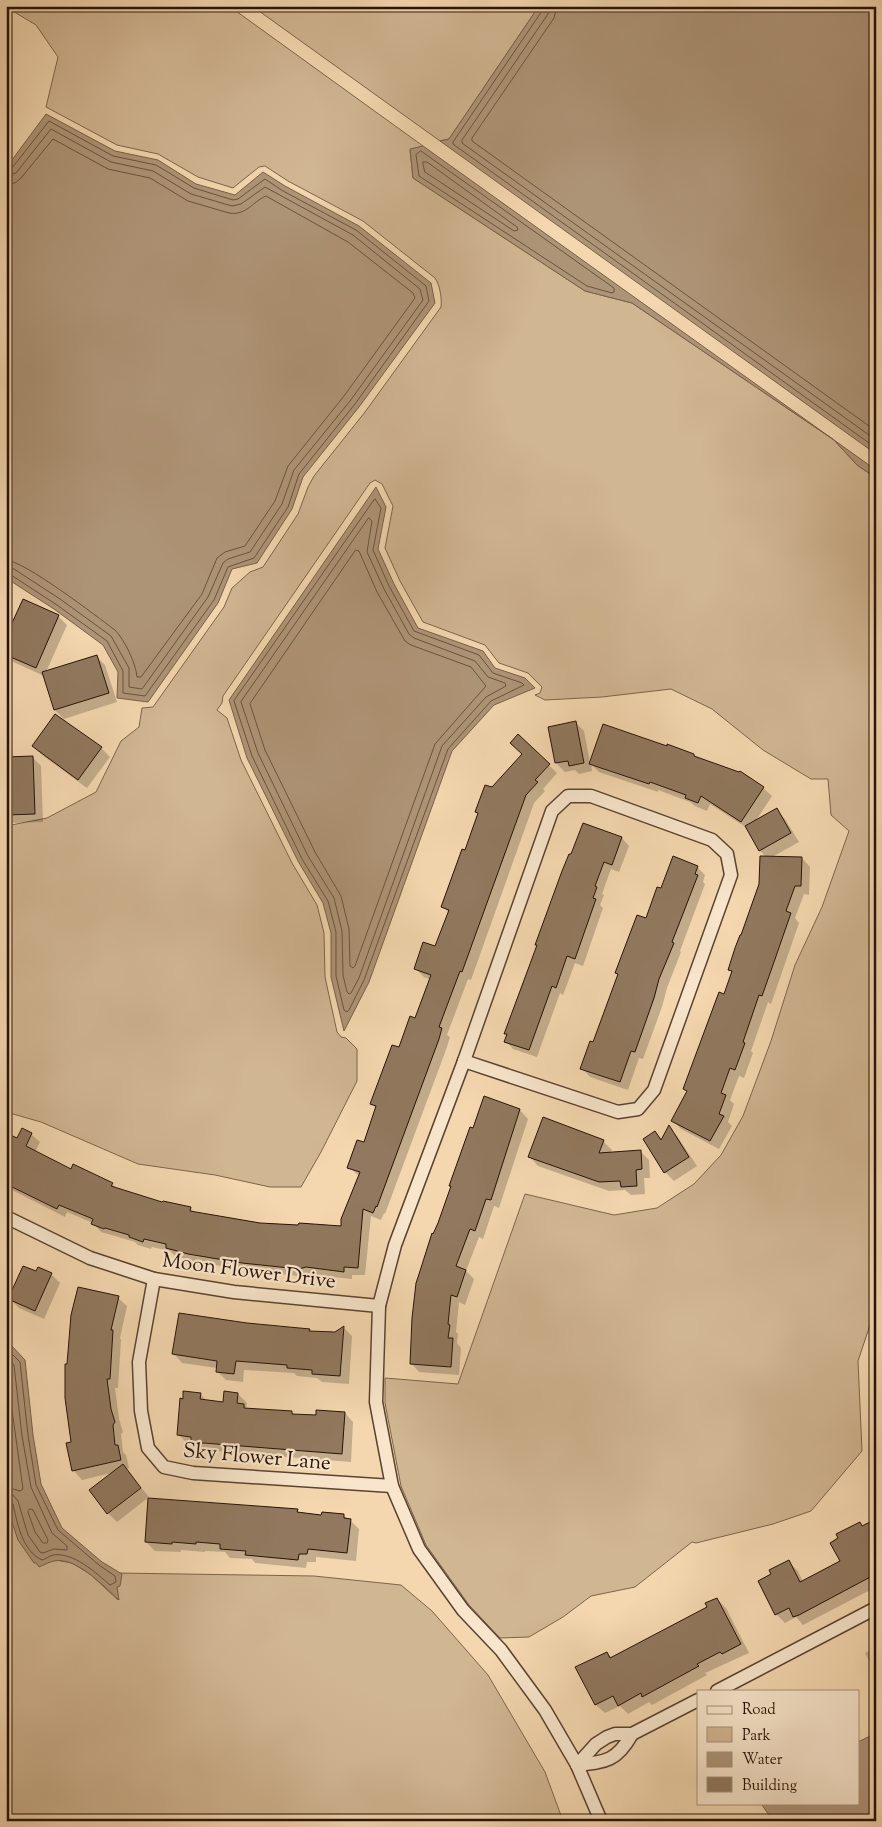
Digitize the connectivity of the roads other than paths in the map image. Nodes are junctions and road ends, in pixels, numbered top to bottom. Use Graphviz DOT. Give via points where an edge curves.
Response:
graph roads {
  1 [pos="464,1061"];
  2 [pos="6,1217"];
  3 [pos="154,1278"];
  4 [pos="379,1306"];
  5 [pos="392,1486"];
  6 [pos="876,1608"];
  7 [pos="719,1690"];
  8 [pos="697,1701"];
  9 [pos="632,1734"];
  10 [pos="577,1766"];
  11 [pos="601,1821"];
  1 -- 1 [label="street" via="552,811 568,796 591,796 712,840 727,854 731,875 728,885 654,1090 638,1109 618,1112"];
  1 -- 4 [label="street" via="395,1245"];
  2 -- 3 [label="street, Moon Flower Drive" via="90,1258"];
  3 -- 4 [label="street, Moon Flower Drive" via="234,1292"];
  3 -- 5 [label="street, Sky Flower Lane" via="138,1362 141,1411 148,1448 164,1467 193,1473"];
  4 -- 5 [label="street" via="376,1402"];
  5 -- 10 [label="street" via="419,1549 463,1610 501,1650 545,1710"];
  6 -- 7 [label="street"];
  8 -- 9 [label="street"];
  9 -- 10 [label="street" via="615,1734 596,1744"];
  9 -- 10 [label="street" via="624,1750 614,1757 603,1763"];
  10 -- 11 [label="street"];
}
